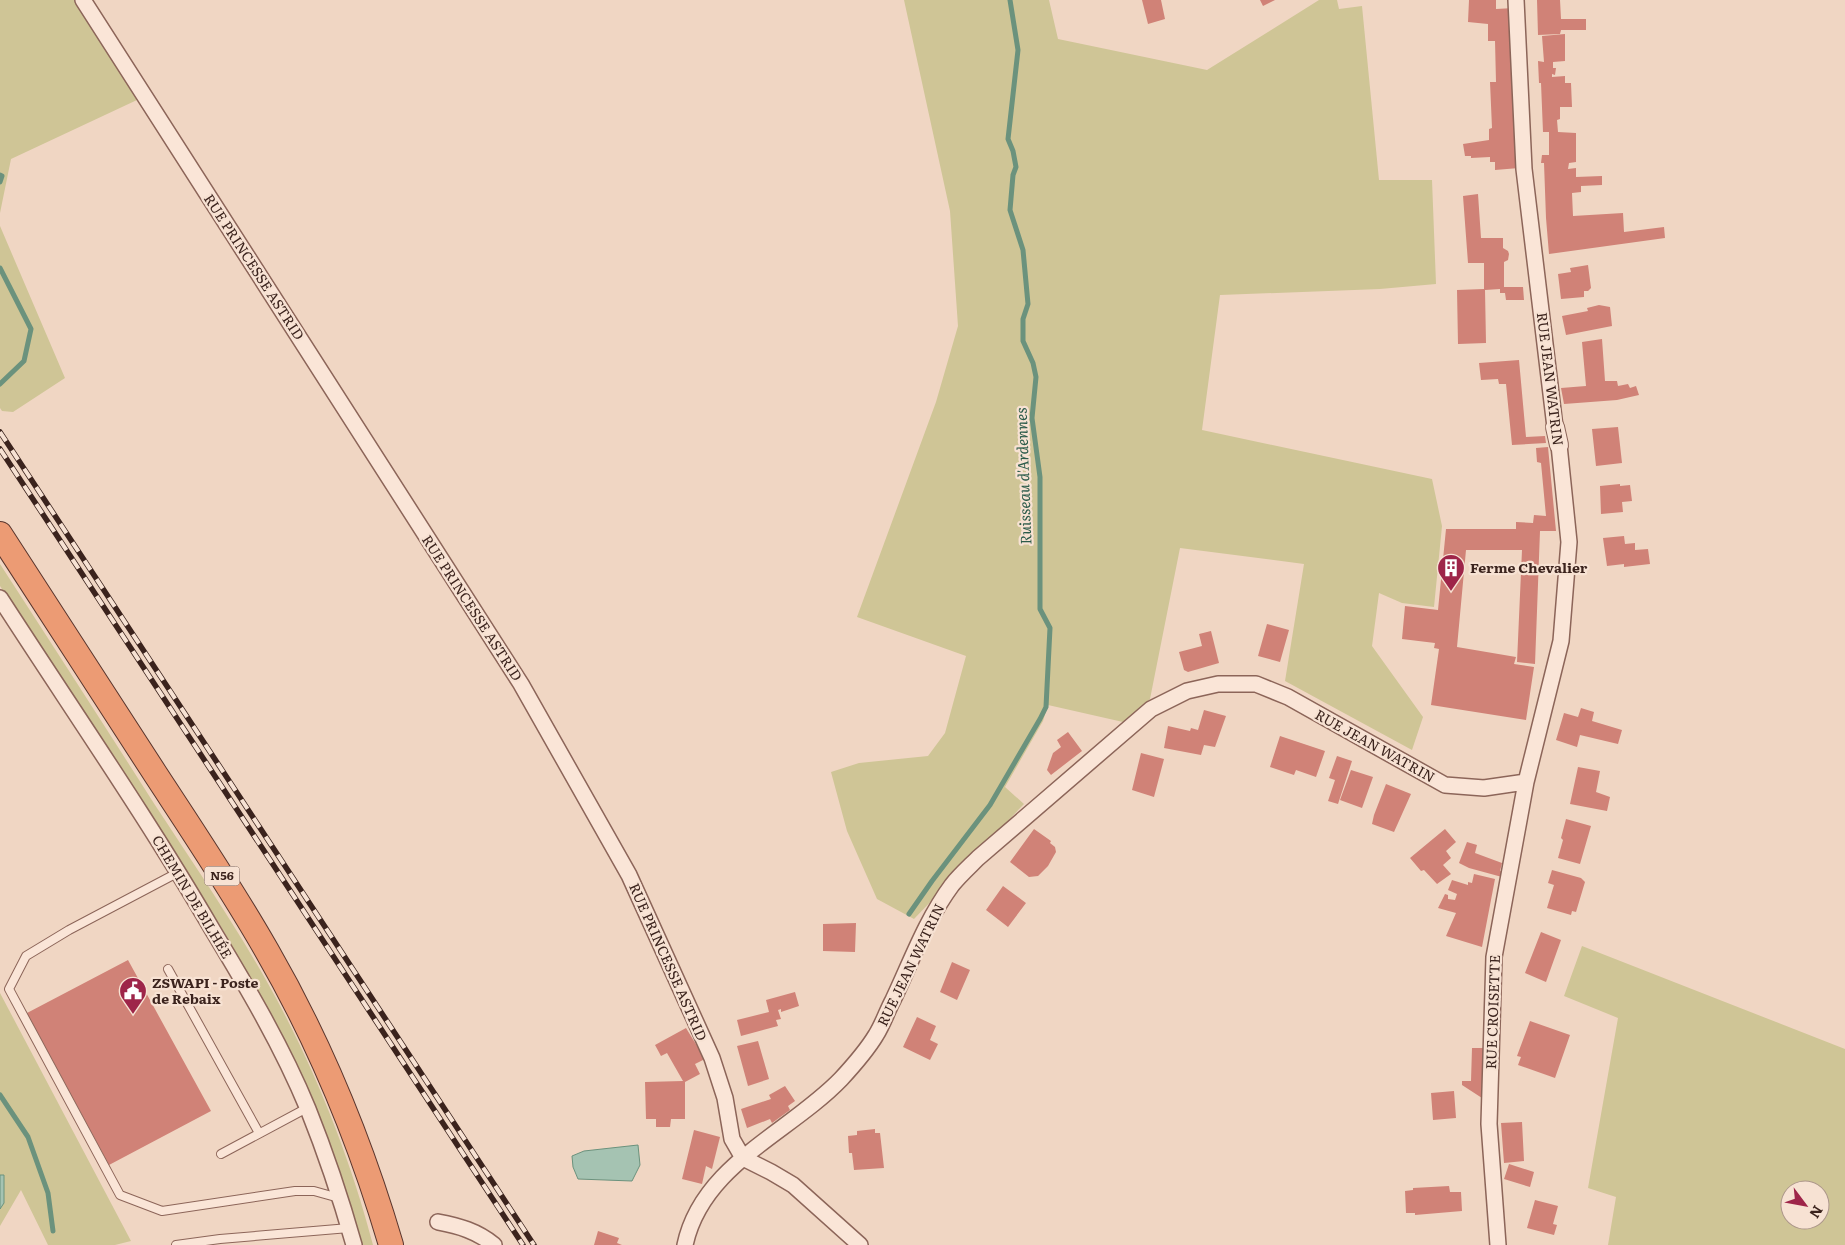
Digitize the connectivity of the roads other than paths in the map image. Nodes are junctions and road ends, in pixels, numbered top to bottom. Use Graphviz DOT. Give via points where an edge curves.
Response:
graph roads {
  1 [pos="83,0"];
  2 [pos="1516,0"];
  3 [pos="1555,427"];
  4 [pos="1558,444"];
  5 [pos="0,534"];
  6 [pos="0,598"];
  7 [pos="1526,782"];
  8 [pos="178,872"];
  9 [pos="168,969"];
  10 [pos="307,1108"];
  11 [pos="259,1133"];
  12 [pos="221,1154"];
  13 [pos="743,1158"];
  14 [pos="341,1199"];
  15 [pos="438,1222"];
  16 [pos="349,1228"];
  17 [pos="176,1245"];
  18 [pos="354,1245"];
  19 [pos="391,1245"];
  20 [pos="494,1245"];
  21 [pos="686,1245"];
  22 [pos="860,1245"];
  23 [pos="1498,1245"];
  1 -- 13 [label="street, RUE PRINCESSE ASTRID" via="521,684 629,876 712,1058 725,1098 732,1139"];
  2 -- 3 [label="street, RUE JEAN WATRIN" via="1524,170"];
  3 -- 4 [label="street, RUE JEAN WATRIN"];
  4 -- 7 [label="street, RUE JEAN WATRIN" via="1569,542 1561,640"];
  5 -- 19 [label="highway, N56" via="268,952 334,1085 369,1174"];
  6 -- 8 [label="street, CHEMIN DE BILHÉE"];
  7 -- 13 [label="street, RUE JEAN WATRIN" via="1484,788 1445,785 1288,697 1256,684 1218,684 1187,691 1151,708 978,858 952,885 933,916 876,1034 841,1079"];
  7 -- 23 [label="street, RUE CROISETTE" via="1494,957 1489,1124"];
  8 -- 10 [label="street, CHEMIN DE BILHÉE" via="234,965"];
  8 -- 14 [label="lane" via="26,956 9,989 120,1195 162,1211 295,1191 314,1191"];
  9 -- 11 [label="lane"];
  10 -- 11 [label="lane"];
  10 -- 14 [label="street, CHEMIN DE BILHÉE"];
  11 -- 12 [label="lane"];
  13 -- 21 [label="street" via="720,1179 699,1209"];
  13 -- 22 [label="street" via="793,1185"];
  14 -- 16 [label="street, CHEMIN DE BILHÉE"];
  15 -- 20 [label="street" via="468,1229"];
  16 -- 17 [label="lane"];
  16 -- 18 [label="street, CHEMIN DE BILHÉE"];
}
